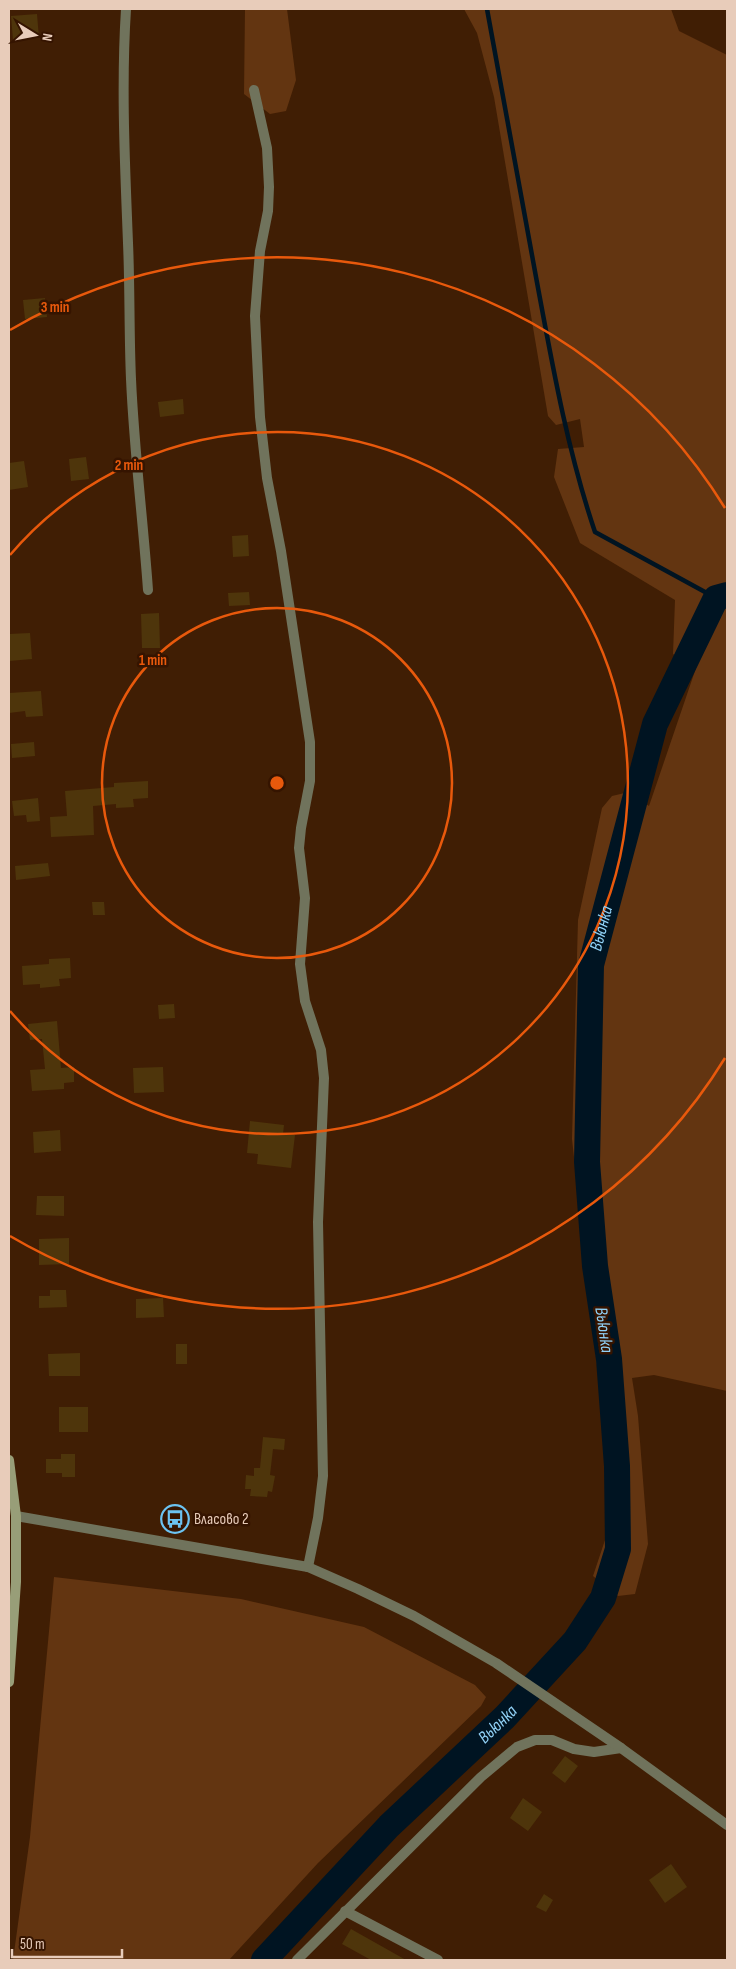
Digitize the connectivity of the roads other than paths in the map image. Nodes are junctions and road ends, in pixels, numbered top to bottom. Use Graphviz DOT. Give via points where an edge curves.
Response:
graph roads {
  1 [pos="126,9"];
  2 [pos="254,90"];
  3 [pos="148,590"];
  4 [pos="9,1460"];
  5 [pos="16,1516"];
  6 [pos="308,1567"];
  7 [pos="9,1682"];
  8 [pos="621,1748"];
  9 [pos="727,1825"];
  10 [pos="345,1911"];
  11 [pos="298,1960"];
  12 [pos="438,1960"];
  1 -- 3 [label="street" via="122,94 131,380"];
  2 -- 6 [label="street" via="267,148 269,187 254,316 260,417 310,742 310,781 299,848 306,898 300,964 305,1001 321,1050 324,1078 318,1222 322,1476"];
  4 -- 5 [label="main road"];
  5 -- 6 [label="street"];
  5 -- 7 [label="main road" via="16,1582"];
  6 -- 8 [label="street" via="414,1616 496,1664"];
  8 -- 9 [label="street"];
  8 -- 10 [label="street" via="594,1752 574,1749 552,1740 535,1740 517,1747 481,1777"];
  10 -- 11 [label="street"];
  10 -- 12 [label="street"];
}
